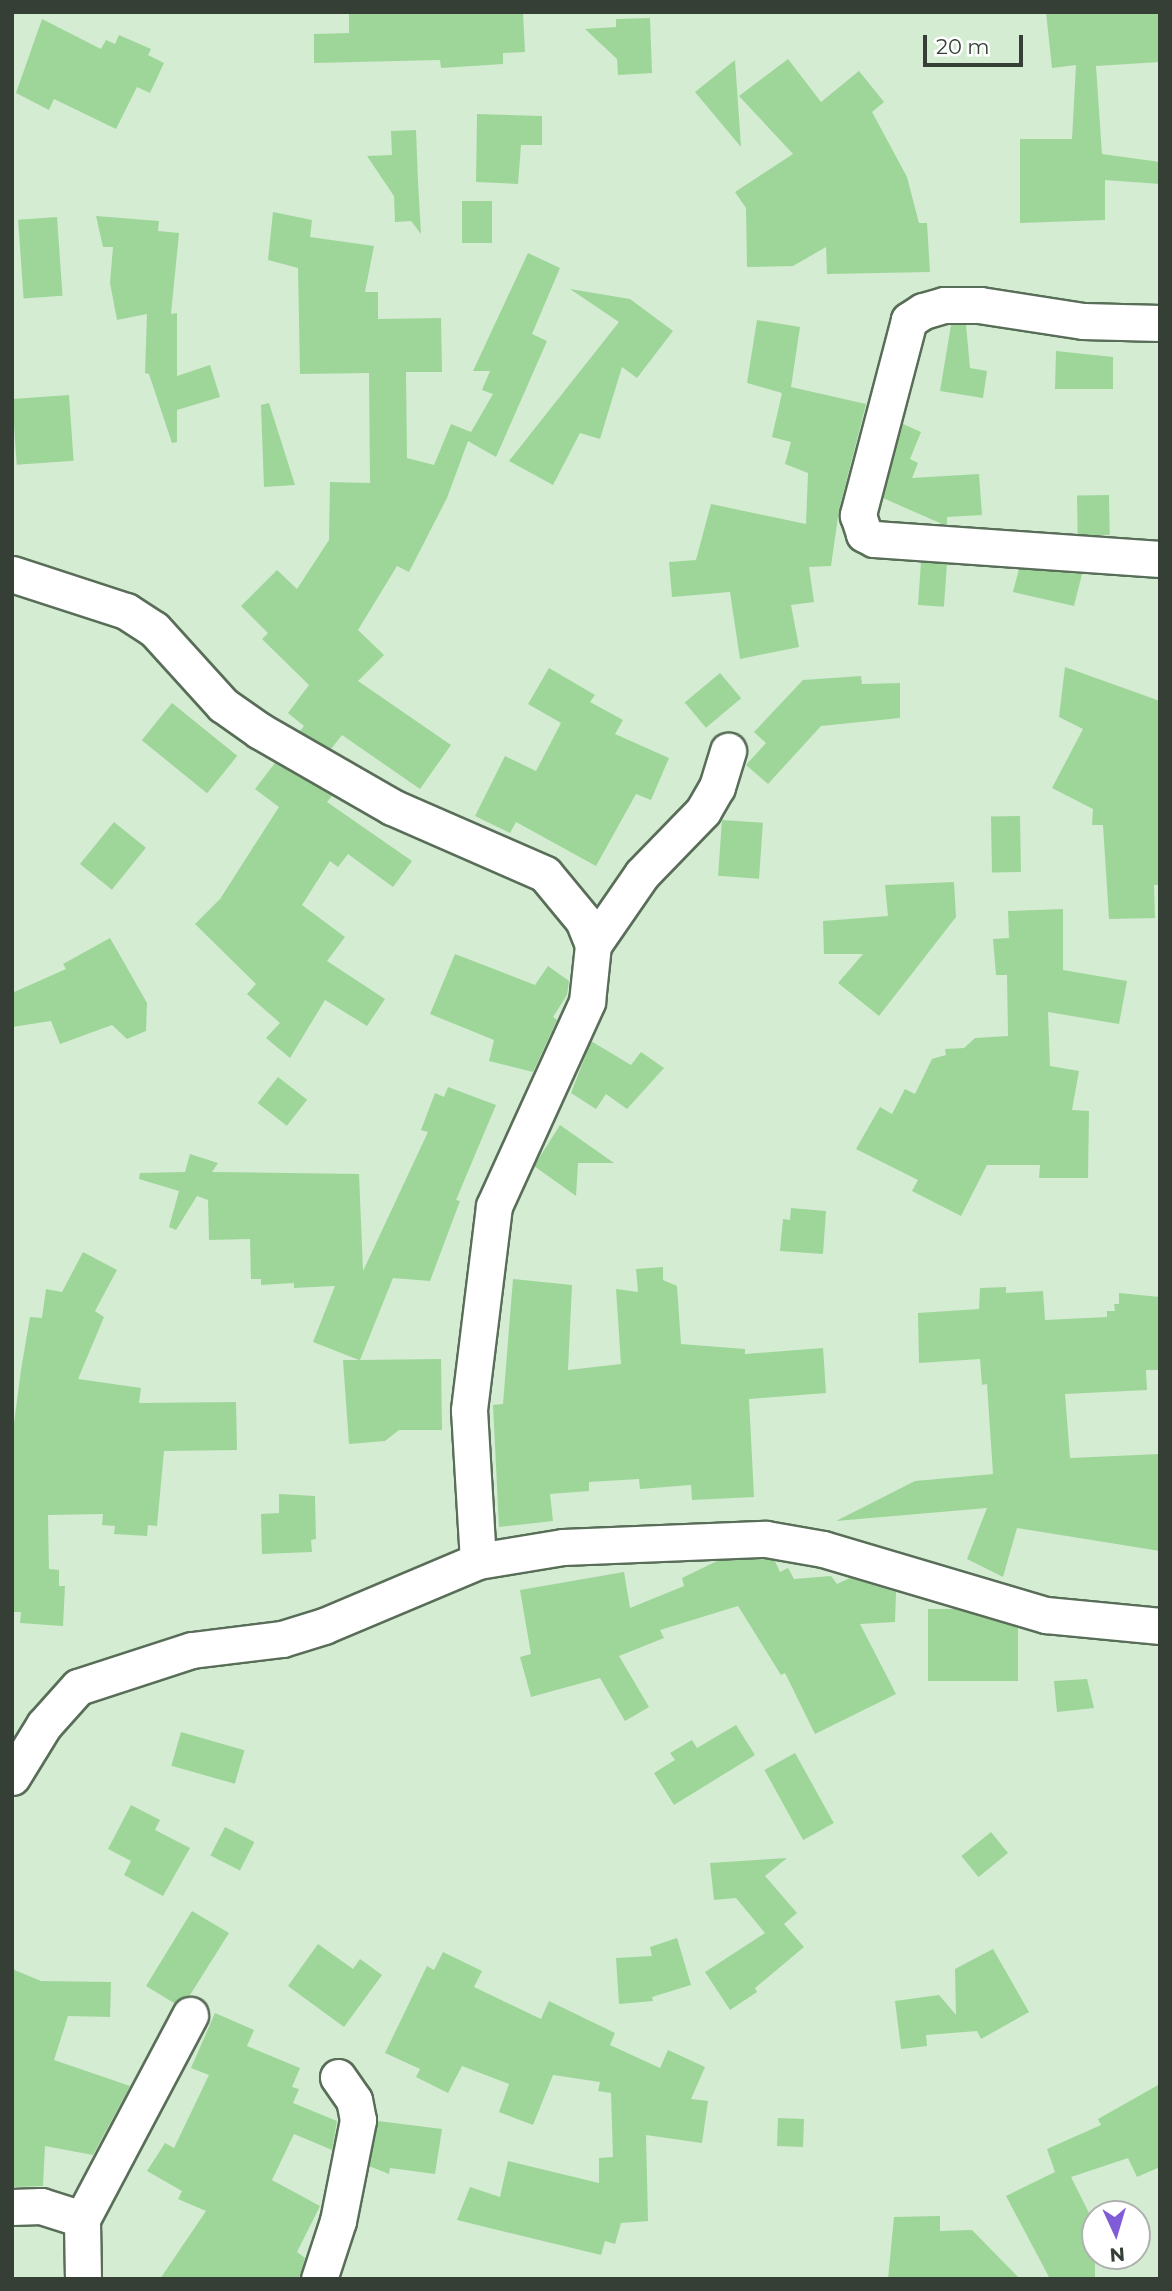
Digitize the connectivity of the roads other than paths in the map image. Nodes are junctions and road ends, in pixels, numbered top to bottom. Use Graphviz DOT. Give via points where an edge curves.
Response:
graph roads {
  1 [pos="1160,323"];
  2 [pos="1160,559"];
  3 [pos="12,574"];
  4 [pos="728,751"];
  5 [pos="593,945"];
  6 [pos="478,1561"];
  7 [pos="1160,1626"];
  8 [pos="12,1777"];
  9 [pos="190,2015"];
  10 [pos="338,2077"];
  11 [pos="12,2207"];
  12 [pos="82,2219"];
  13 [pos="83,2279"];
  14 [pos="319,2279"];
  1 -- 2 [label="street" via="1083,321 980,304 923,311 909,320 858,515 864,534 874,539"];
  3 -- 5 [label="street" via="126,611 154,629 223,705 311,764 392,807 545,874 564,892"];
  4 -- 5 [label="street" via="717,787 703,811 642,874"];
  5 -- 6 [label="street" via="587,1002 494,1206 468,1410"];
  6 -- 7 [label="street" via="630,1542 766,1539 823,1549 1046,1615"];
  6 -- 8 [label="street" via="324,1626 282,1639 192,1650 78,1687 44,1725"];
  9 -- 12 [label="street"];
  10 -- 14 [label="street" via="354,2099 358,2120 338,2221"];
  11 -- 12 [label="street" via="41,2206"];
  12 -- 13 [label="street"];
}
